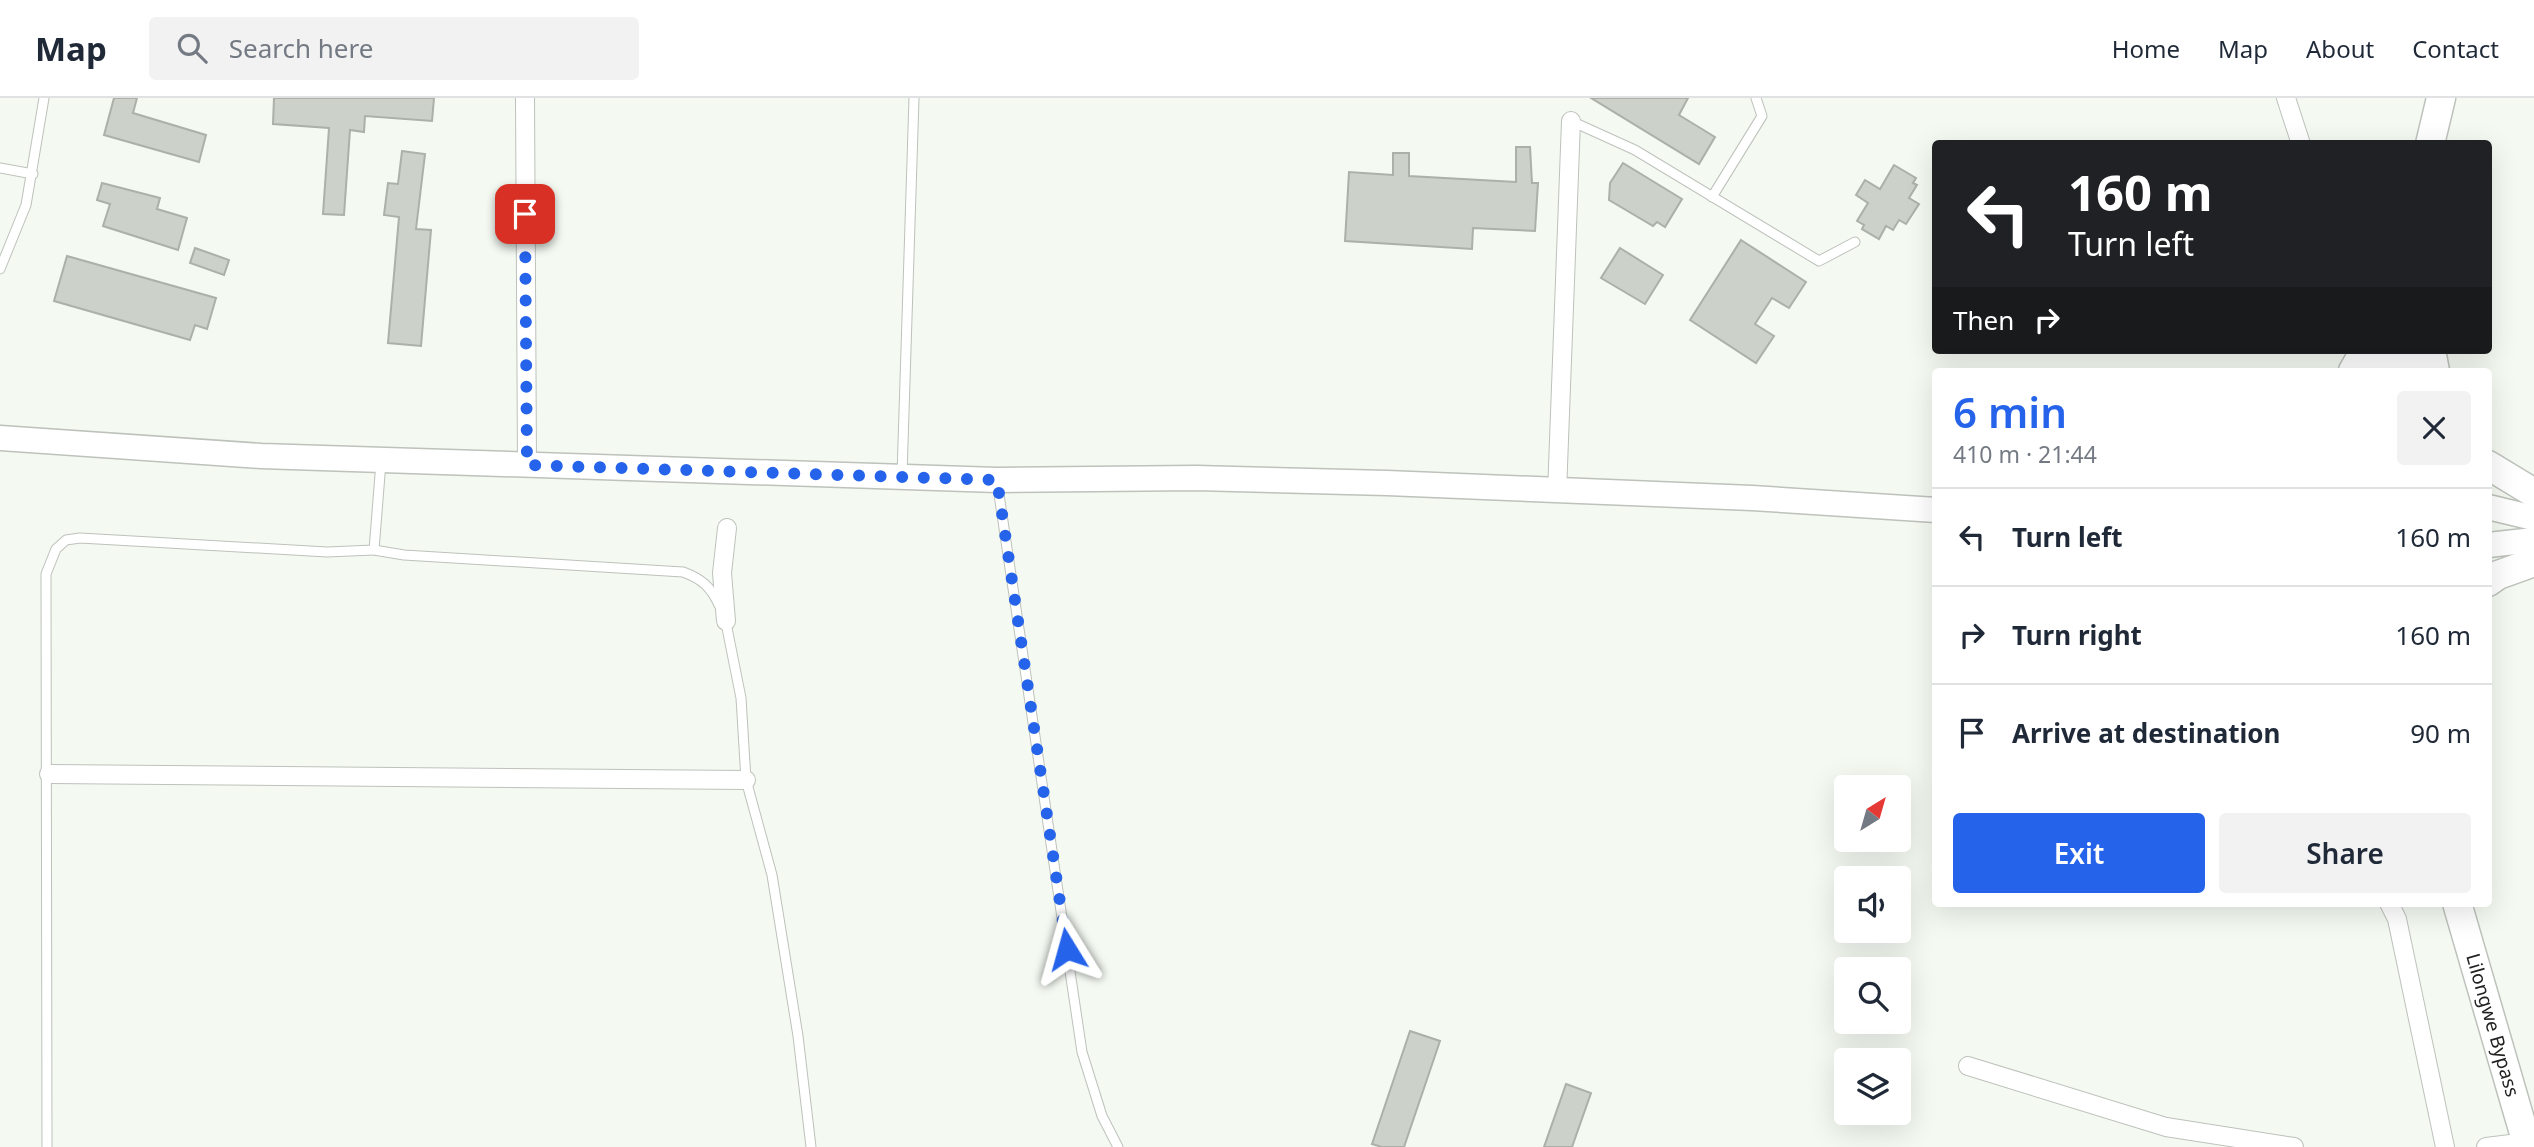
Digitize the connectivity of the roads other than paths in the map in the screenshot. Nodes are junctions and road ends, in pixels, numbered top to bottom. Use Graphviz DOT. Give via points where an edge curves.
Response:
graph roads {
  1 [pos="44,98"];
  2 [pos="525,98"];
  3 [pos="914,98"];
  4 [pos="1756,98"];
  5 [pos="2286,98"];
  6 [pos="2441,98"];
  7 [pos="1571,121"];
  8 [pos="2300,140"];
  9 [pos="2430,140"];
  10 [pos="0,168"];
  11 [pos="33,174"];
  12 [pos="1712,197"];
  13 [pos="1855,242"];
  14 [pos="0,269"];
  15 [pos="0,438"];
  16 [pos="382,458"];
  17 [pos="527,465"];
  18 [pos="2492,467"];
  19 [pos="902,476"];
  20 [pos="997,480"];
  21 [pos="1556,492"];
  22 [pos="2534,493"];
  23 [pos="2492,508"];
  24 [pos="1932,510"];
  25 [pos="2534,518"];
  26 [pos="727,528"];
  27 [pos="2534,540"];
  28 [pos="2492,545"];
  29 [pos="374,550"];
  30 [pos="2534,562"];
  31 [pos="2492,579"];
  32 [pos="726,621"];
  33 [pos="49,774"];
  34 [pos="746,780"];
  35 [pos="2391,907"];
  36 [pos="2458,907"];
  37 [pos="1968,1066"];
  38 [pos="2528,1144"];
  39 [pos="47,1147"];
  40 [pos="811,1147"];
  41 [pos="1118,1147"];
  42 [pos="2294,1147"];
  43 [pos="2445,1147"];
  44 [pos="2486,1147"];
  1 -- 11 [label="lane"];
  2 -- 17 [label="street"];
  3 -- 19 [label="lane"];
  4 -- 12 [label="lane" via="1762,116"];
  5 -- 8 [label="street"];
  6 -- 9 [label="main road"];
  7 -- 12 [label="lane" via="1634,150"];
  7 -- 21 [label="street"];
  10 -- 11 [label="lane"];
  11 -- 14 [label="lane" via="26,205"];
  12 -- 13 [label="lane" via="1819,261"];
  15 -- 16 [label="main road" via="261,456"];
  16 -- 17 [label="main road"];
  16 -- 29 [label="lane"];
  17 -- 19 [label="main road"];
  18 -- 22 [label="main road"];
  19 -- 20 [label="main road"];
  20 -- 21 [label="main road" via="1196,478"];
  20 -- 41 [label="lane" via="1082,1052 1102,1116"];
  21 -- 24 [label="main road"];
  23 -- 25 [label="main road"];
  26 -- 32 [label="street" via="722,573"];
  27 -- 28 [label="main road"];
  29 -- 32 [label="lane" via="683,572 701,579 714,592"];
  29 -- 33 [label="lane" via="327,552 66,540 56,549 46,574"];
  30 -- 31 [label="main road"];
  32 -- 34 [label="lane" via="741,698"];
  33 -- 34 [label="street"];
  33 -- 39 [label="lane"];
  34 -- 40 [label="lane" via="772,875"];
  35 -- 43 [label="street"];
  36 -- 38 [label="main road, Lilongwe Bypass"];
  37 -- 42 [label="street" via="2166,1127"];
  38 -- 44 [label="street"];
}
